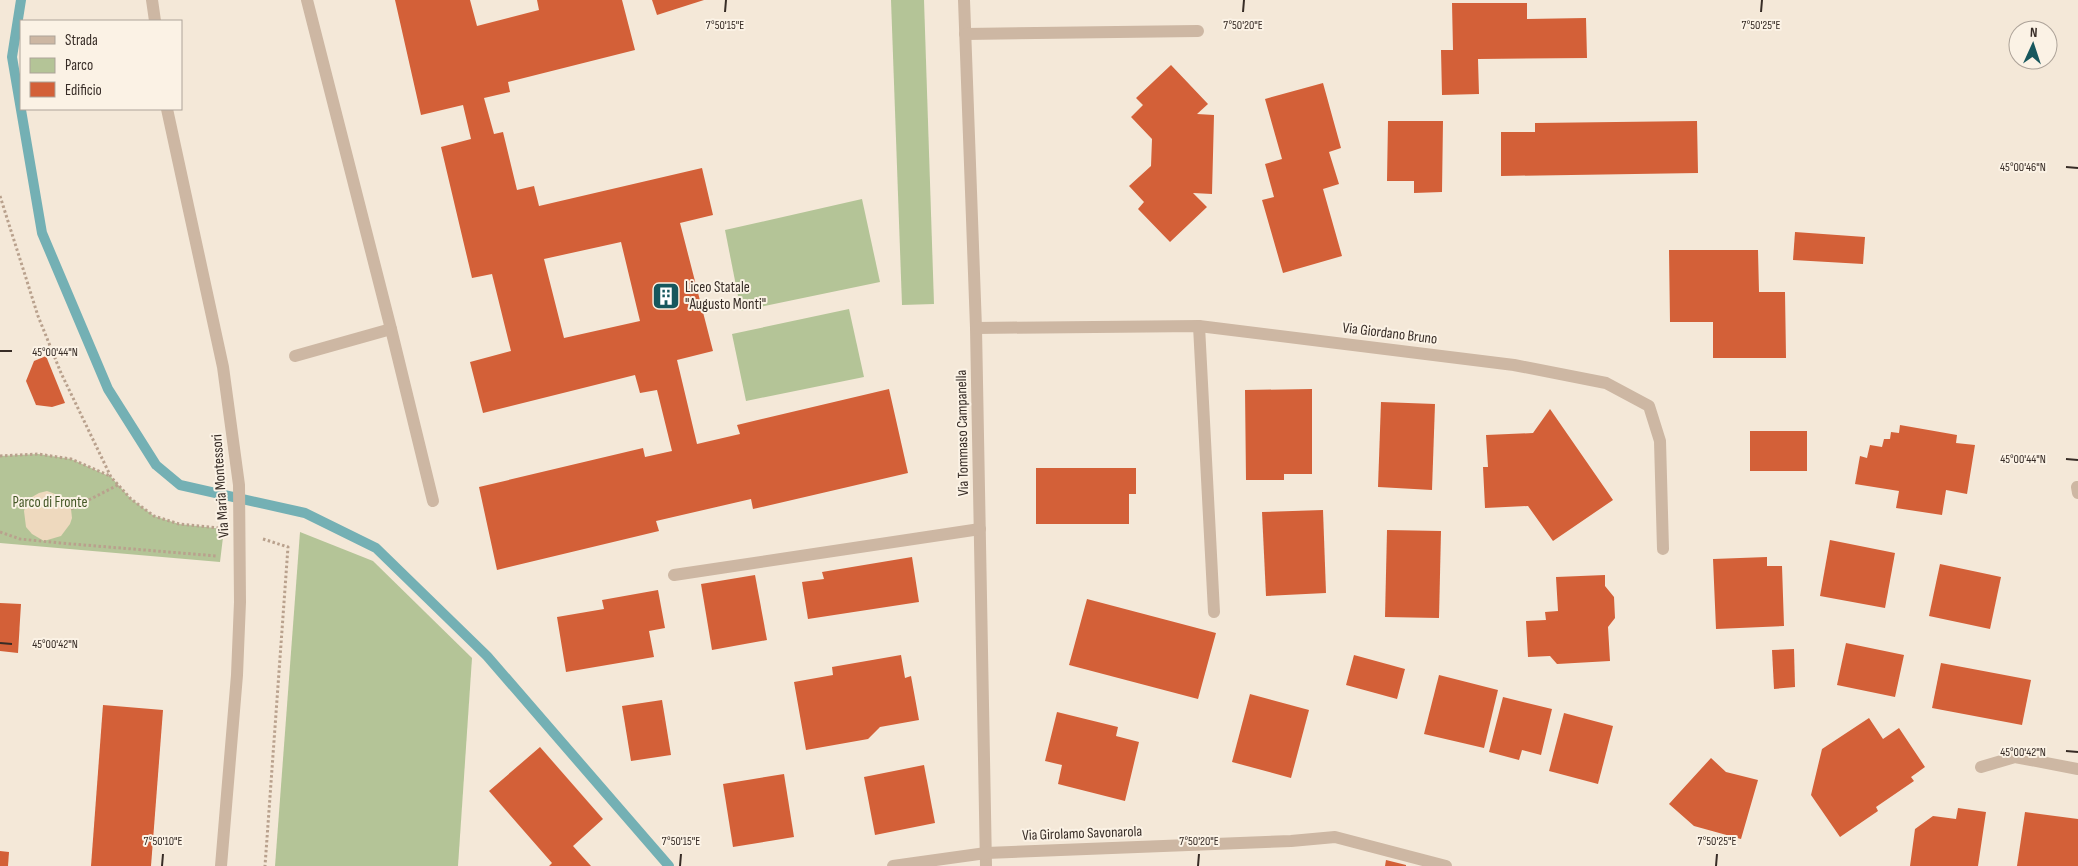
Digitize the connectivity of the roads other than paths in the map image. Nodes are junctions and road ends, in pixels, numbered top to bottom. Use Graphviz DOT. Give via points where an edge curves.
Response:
graph roads {
  1 [pos="152,0"];
  2 [pos="307,0"];
  3 [pos="964,0"];
  4 [pos="155,20"];
  5 [pos="1198,31"];
  6 [pos="965,34"];
  7 [pos="166,110"];
  8 [pos="1200,326"];
  9 [pos="976,328"];
  10 [pos="391,329"];
  11 [pos="296,356"];
  12 [pos="2077,487"];
  13 [pos="2078,493"];
  14 [pos="433,501"];
  15 [pos="980,529"];
  16 [pos="1663,549"];
  17 [pos="674,575"];
  18 [pos="1214,612"];
  19 [pos="1981,767"];
  20 [pos="2078,769"];
  21 [pos="986,860"];
  22 [pos="221,866"];
  23 [pos="893,866"];
  24 [pos="1446,866"];
  1 -- 4 [label="street"];
  2 -- 10 [label="street"];
  3 -- 6 [label="street, Via Tommaso Campanella"];
  5 -- 6 [label="street"];
  6 -- 9 [label="street, Via Tommaso Campanella"];
  7 -- 22 [label="street, Via Maria Montessori" via="223,367 239,486 237,675"];
  8 -- 9 [label="street, Via Giordano Bruno"];
  8 -- 16 [label="street, Via Giordano Bruno" via="1514,365 1606,383 1649,406 1660,440"];
  8 -- 18 [label="street"];
  9 -- 15 [label="street, Via Tommaso Campanella"];
  10 -- 11 [label="street"];
  10 -- 14 [label="street"];
  12 -- 13 [label="street"];
  15 -- 17 [label="street"];
  15 -- 21 [label="street, Via Tommaso Campanella"];
  19 -- 20 [label="street" via="2016,757"];
  21 -- 23 [label="street, Via Girolamo Savonarola"];
  21 -- 24 [label="street, Via Girolamo Savonarola" via="1335,837"];
}
